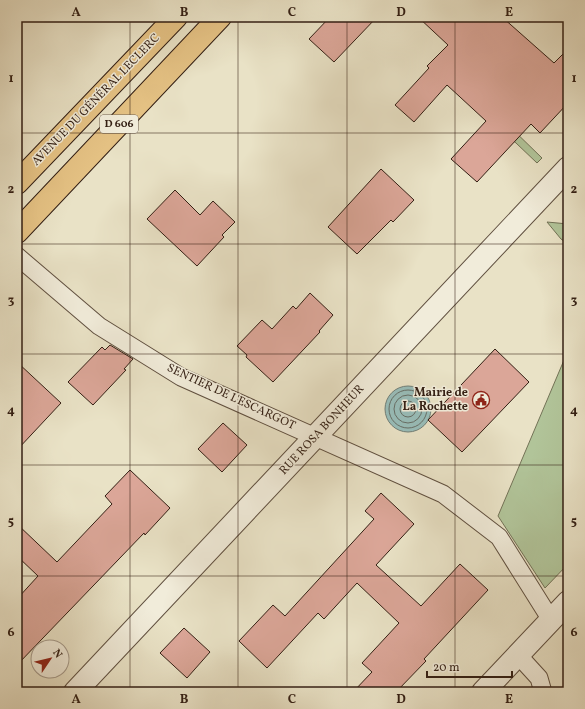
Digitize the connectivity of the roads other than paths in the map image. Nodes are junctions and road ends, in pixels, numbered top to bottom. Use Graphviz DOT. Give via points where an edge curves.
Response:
graph roads {
  1 [pos="176,17"];
  2 [pos="220,17"];
  3 [pos="568,168"];
  4 [pos="17,183"];
  5 [pos="17,232"];
  6 [pos="17,256"];
  7 [pos="315,437"];
  8 [pos="568,602"];
  9 [pos="551,620"];
  10 [pos="518,655"];
  11 [pos="76,692"];
  12 [pos="483,692"];
  13 [pos="543,692"];
  1 -- 4 [label="main road, AVENUE DU GÉNÉRAL LECLERC / D 606"];
  2 -- 5 [label="main road, D 606"];
  3 -- 7 [label="street, RUE ROSA BONHEUR"];
  6 -- 7 [label="street, SENTIER DE L'ESCARGOT" via="99,326 181,377"];
  7 -- 9 [label="street, SENTIER DE L'ESCARGOT" via="443,494 499,537"];
  7 -- 11 [label="street, RUE ROSA BONHEUR"];
  8 -- 9 [label="street"];
  9 -- 10 [label="street"];
  10 -- 12 [label="street"];
  10 -- 13 [label="street" via="539,678"];
}
